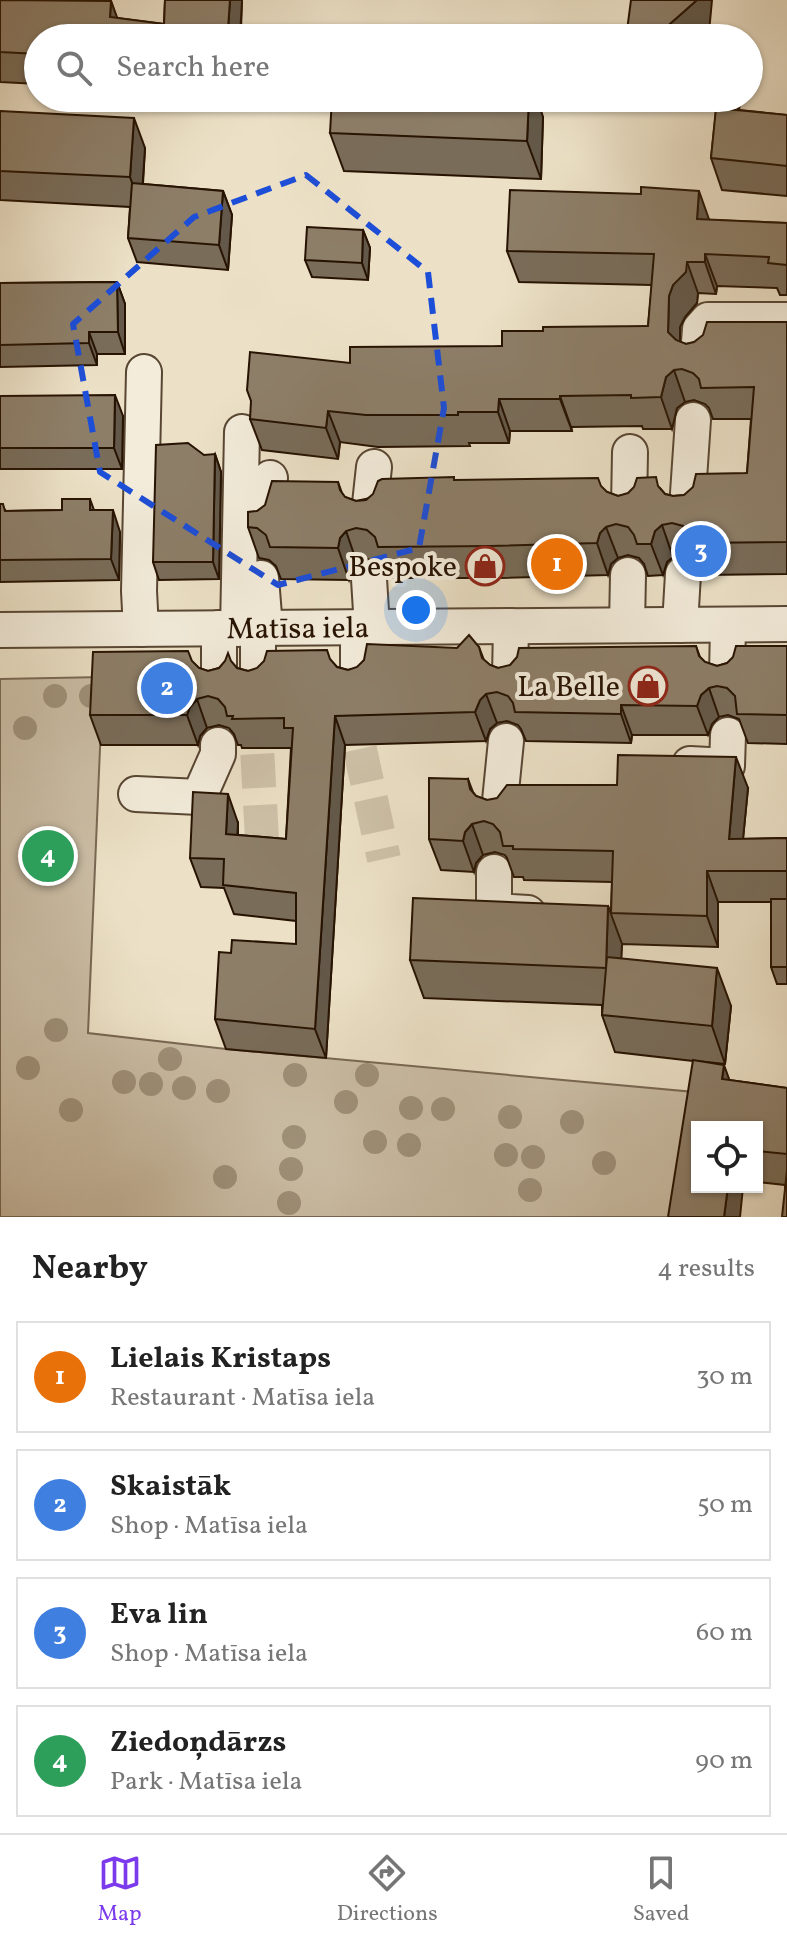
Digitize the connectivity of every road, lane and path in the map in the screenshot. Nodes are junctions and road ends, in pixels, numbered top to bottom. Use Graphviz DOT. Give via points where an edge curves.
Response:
graph roads {
  1 [pos="787,320"];
  2 [pos="698,355"];
  3 [pos="144,372"];
  4 [pos="693,420"];
  5 [pos="242,432"];
  6 [pos="630,452"];
  7 [pos="374,467"];
  8 [pos="270,478"];
  9 [pos="629,507"];
  10 [pos="687,508"];
  11 [pos="369,513"];
  12 [pos="261,524"];
  13 [pos="683,574"];
  14 [pos="628,575"];
  15 [pos="261,578"];
  16 [pos="369,579"];
  17 [pos="787,624"];
  18 [pos="627,625"];
  19 [pos="680,625"];
  20 [pos="728,625"];
  21 [pos="511,626"];
  22 [pos="365,627"];
  23 [pos="245,628"];
  24 [pos="141,629"];
  25 [pos="0,630"];
  26 [pos="727,675"];
  27 [pos="510,677"];
  28 [pos="358,679"];
  29 [pos="219,680"];
  30 [pos="258,680"];
  31 [pos="728,735"];
  32 [pos="506,741"];
  33 [pos="218,745"];
  34 [pos="671,763"];
  35 [pos="136,794"];
  36 [pos="499,811"];
  37 [pos="494,872"];
  38 [pos="552,914"];
  1 -- 2 [label="street" via="708,320 700,329"];
  3 -- 24 [label="street"];
  4 -- 10 [label="street"];
  5 -- 23 [label="street"];
  6 -- 9 [label="street"];
  7 -- 11 [label="street"];
  8 -- 12 [label="street"];
  13 -- 19 [label="street"];
  14 -- 18 [label="street"];
  15 -- 23 [label="street"];
  16 -- 22 [label="street"];
  17 -- 20 [label="street, Matīsa iela"];
  18 -- 19 [label="street, Matīsa iela"];
  18 -- 21 [label="street, Matīsa iela"];
  19 -- 20 [label="street, Matīsa iela"];
  20 -- 26 [label="street"];
  21 -- 22 [label="street, Matīsa iela"];
  21 -- 27 [label="street"];
  22 -- 23 [label="street, Matīsa iela"];
  22 -- 28 [label="street"];
  23 -- 24 [label="street, Matīsa iela"];
  23 -- 29 [label="street"];
  23 -- 30 [label="street"];
  24 -- 25 [label="street, Matīsa iela"];
  31 -- 34 [label="street" via="727,766"];
  32 -- 36 [label="street"];
  33 -- 35 [label="street" via="199,797"];
  37 -- 38 [label="street" via="494,911"];
}
